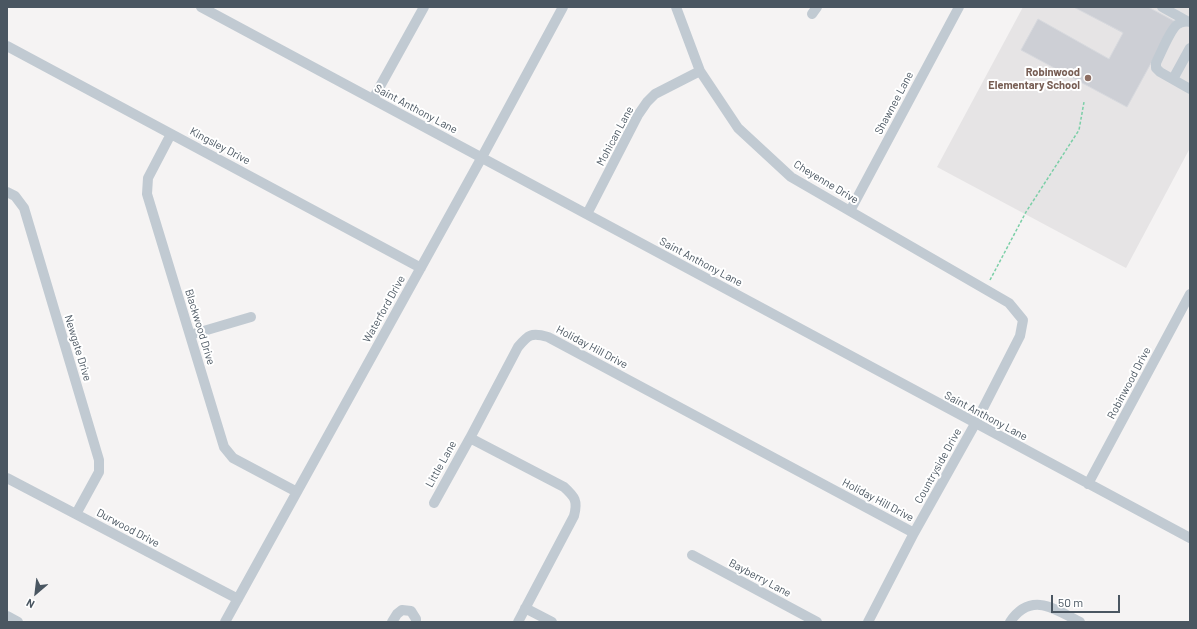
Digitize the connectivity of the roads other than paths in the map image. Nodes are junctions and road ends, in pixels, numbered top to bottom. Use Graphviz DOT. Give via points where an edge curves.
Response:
graph roads {
  1 [pos="201,7"];
  2 [pos="424,7"];
  3 [pos="563,7"];
  4 [pos="676,7"];
  5 [pos="959,7"];
  6 [pos="1162,7"];
  7 [pos="1189,21"];
  8 [pos="7,46"];
  9 [pos="1190,48"];
  10 [pos="700,71"];
  11 [pos="1173,80"];
  12 [pos="1190,89"];
  13 [pos="373,99"];
  14 [pos="171,134"];
  15 [pos="482,158"];
  16 [pos="7,192"];
  17 [pos="850,211"];
  18 [pos="587,214"];
  19 [pos="421,268"];
  20 [pos="1190,294"];
  21 [pos="251,317"];
  22 [pos="1023,320"];
  23 [pos="190,335"];
  24 [pos="975,424"];
  25 [pos="470,438"];
  26 [pos="7,478"];
  27 [pos="1088,484"];
  28 [pos="297,492"];
  29 [pos="434,503"];
  30 [pos="76,514"];
  31 [pos="914,533"];
  32 [pos="1190,538"];
  33 [pos="692,556"];
  34 [pos="238,599"];
  35 [pos="525,608"];
  36 [pos="7,616"];
  37 [pos="18,622"];
  38 [pos="225,622"];
  39 [pos="392,622"];
  40 [pos="416,622"];
  41 [pos="518,622"];
  42 [pos="552,622"];
  43 [pos="817,622"];
  44 [pos="868,622"];
  45 [pos="1010,622"];
  46 [pos="1080,622"];
  1 -- 13 [label="street, Saint Anthony Lane"];
  2 -- 13 [label="street"];
  3 -- 15 [label="street, Waterford Drive"];
  4 -- 10 [label="street, Cheyenne Drive"];
  5 -- 17 [label="street, Shawnee Lane"];
  6 -- 7 [label="street"];
  7 -- 11 [label="street" via="1177,24 1156,63 1156,68"];
  8 -- 14 [label="street, Kingsley Drive"];
  9 -- 11 [label="street"];
  10 -- 17 [label="street, Cheyenne Drive" via="738,128 791,177"];
  10 -- 18 [label="street, Mohican Lane" via="655,94 647,102"];
  11 -- 12 [label="street"];
  13 -- 15 [label="street, Saint Anthony Lane"];
  14 -- 19 [label="street, Kingsley Drive"];
  14 -- 23 [label="street, Blackwood Drive" via="148,178 146,194"];
  15 -- 18 [label="street, Saint Anthony Lane"];
  15 -- 19 [label="street, Waterford Drive"];
  16 -- 30 [label="street, Newgate Drive" via="15,196 24,208 99,460 98,472"];
  17 -- 22 [label="street, Cheyenne Drive" via="1009,303"];
  18 -- 24 [label="street, Saint Anthony Lane"];
  19 -- 28 [label="street, Waterford Drive"];
  20 -- 27 [label="street, Robinwood Drive"];
  21 -- 23 [label="street"];
  22 -- 24 [label="street, Countryside Drive" via="1020,336"];
  23 -- 28 [label="street, Blackwood Drive" via="224,447 233,458"];
  24 -- 27 [label="street, Saint Anthony Lane"];
  24 -- 31 [label="street, Countryside Drive"];
  25 -- 29 [label="street, Little Lane"];
  25 -- 31 [label="street, Holiday Hill Drive" via="518,347 526,336 537,334 548,337"];
  25 -- 35 [label="street" via="564,487 574,495 577,506 574,516"];
  26 -- 30 [label="street, Durwood Drive"];
  27 -- 32 [label="street, Saint Anthony Lane"];
  28 -- 34 [label="street, Waterford Drive"];
  30 -- 34 [label="street, Durwood Drive"];
  31 -- 44 [label="street, Countryside Drive"];
  33 -- 43 [label="street, Bayberry Lane"];
  34 -- 38 [label="street, Waterford Drive"];
  35 -- 41 [label="street"];
  35 -- 42 [label="street"];
  36 -- 37 [label="street"];
  39 -- 40 [label="street" via="402,610 411,611"];
  45 -- 46 [label="street" via="1022,609 1032,604 1050,606"];
}
